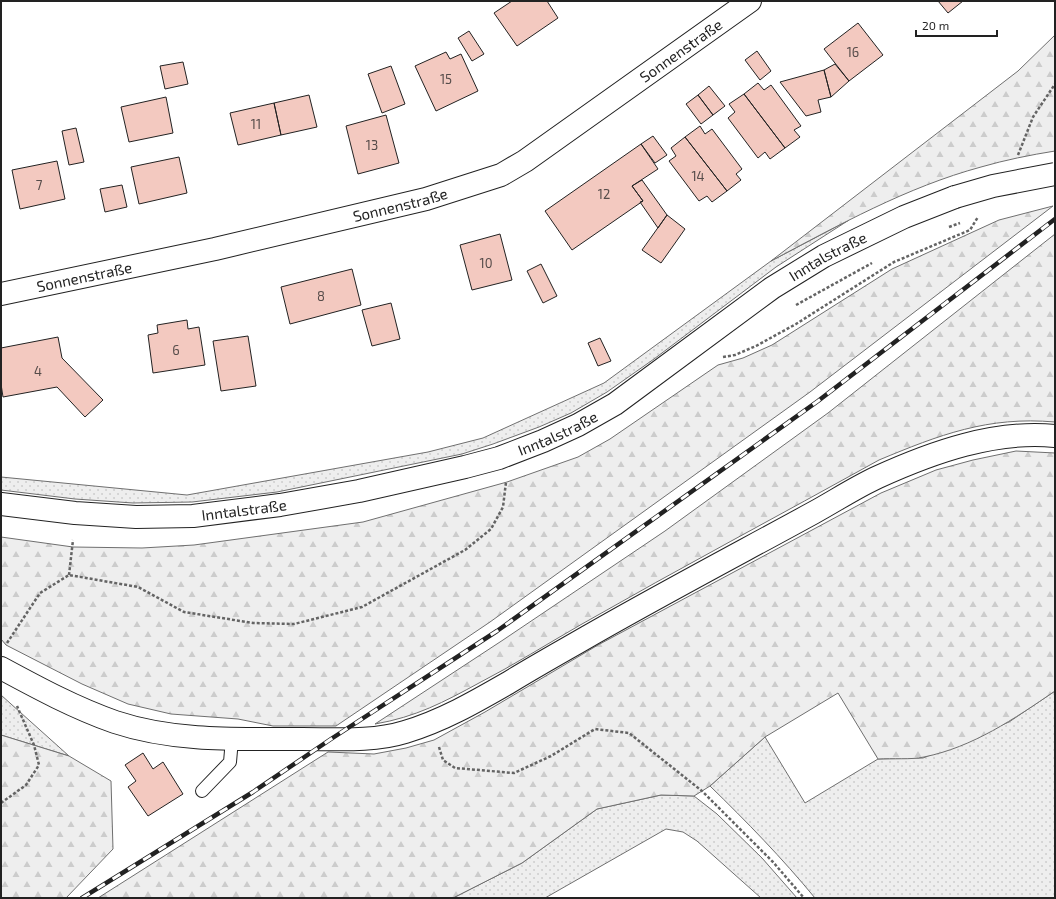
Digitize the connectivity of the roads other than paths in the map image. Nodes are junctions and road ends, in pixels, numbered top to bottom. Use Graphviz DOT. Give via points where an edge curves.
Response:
graph roads {
  1 [pos="750,1"];
  2 [pos="1055,174"];
  3 [pos="1,294"];
  4 [pos="1055,436"];
  5 [pos="1,504"];
  6 [pos="1,668"];
  7 [pos="232,739"];
  8 [pos="202,791"];
  1 -- 3 [label="street, Sonnenstraße" via="525,161 500,175 426,199 366,214"];
  2 -- 5 [label="street, Inntalstraße, bridge" via="993,186 955,197 904,217 824,256 772,288 615,404 578,425 499,458 359,491 280,505 193,516 136,517 82,514"];
  4 -- 7 [label="street" via="1038,434 1004,437 968,444 877,477 479,699 440,719 402,733 375,738"];
  6 -- 7 [label="street" via="77,707 116,722 187,736"];
  7 -- 8 [label="lane" via="230,762"];
}
